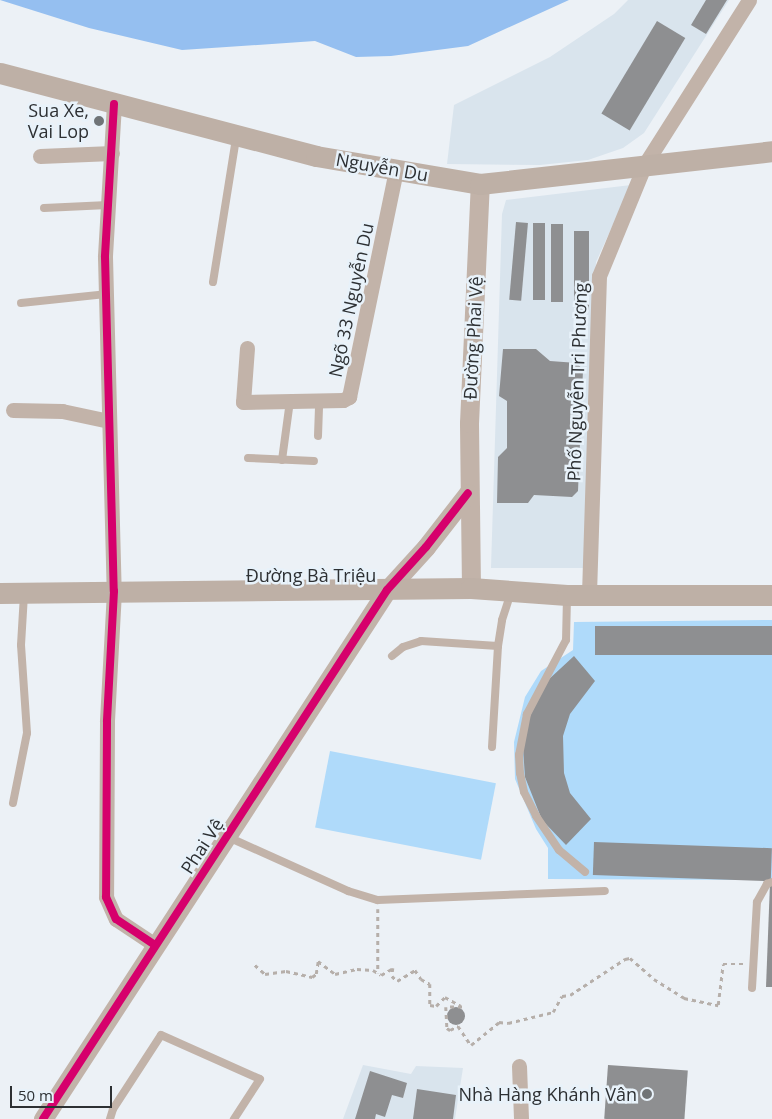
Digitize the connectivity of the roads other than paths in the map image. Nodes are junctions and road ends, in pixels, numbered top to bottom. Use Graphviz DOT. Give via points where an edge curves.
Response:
graph roads {
  1 [pos="749,0"];
  2 [pos="0,73"];
  3 [pos="114,104"];
  4 [pos="237,136"];
  5 [pos="772,151"];
  6 [pos="112,153"];
  7 [pos="40,156"];
  8 [pos="646,164"];
  9 [pos="396,170"];
  10 [pos="480,184"];
  11 [pos="108,205"];
  12 [pos="44,208"];
  13 [pos="213,282"];
  14 [pos="106,294"];
  15 [pos="21,303"];
  16 [pos="247,348"];
  17 [pos="319,400"];
  18 [pos="290,401"];
  19 [pos="13,410"];
  20 [pos="109,422"];
  21 [pos="318,436"];
  22 [pos="248,458"];
  23 [pos="282,460"];
  24 [pos="314,461"];
  25 [pos="468,493"];
  26 [pos="471,588"];
  27 [pos="387,590"];
  28 [pos="114,591"];
  29 [pos="512,591"];
  30 [pos="25,592"];
  31 [pos="0,593"];
  32 [pos="589,594"];
  33 [pos="567,595"];
  34 [pos="772,596"];
  35 [pos="498,646"];
  36 [pos="392,656"];
  37 [pos="492,747"];
  38 [pos="13,803"];
  39 [pos="227,836"];
  40 [pos="585,872"];
  41 [pos="772,882"];
  42 [pos="605,891"];
  43 [pos="155,946"];
  44 [pos="752,988"];
  45 [pos="519,1066"];
  46 [pos="43,1119"];
  47 [pos="110,1119"];
  48 [pos="234,1119"];
  49 [pos="520,1119"];
  1 -- 8 [label="street, Phố Nguyễn Tri Phương"];
  2 -- 3 [label="main road, Nguyễn Du"];
  3 -- 4 [label="main road, Nguyễn Du"];
  3 -- 6 [label="street"];
  4 -- 9 [label="main road, Nguyễn Du" via="316,156"];
  4 -- 13 [label="lane"];
  5 -- 8 [label="main road, Nguyễn Du"];
  6 -- 7 [label="street"];
  6 -- 11 [label="street"];
  8 -- 10 [label="main road, Nguyễn Du"];
  8 -- 32 [label="street, Phố Nguyễn Tri Phương" via="598,283"];
  9 -- 10 [label="main road, Nguyễn Du"];
  9 -- 17 [label="street, Ngõ 33 Nguyễn Du" via="353,387 343,400"];
  10 -- 25 [label="street, Đường Phai Vệ"];
  11 -- 12 [label="lane"];
  11 -- 14 [label="street"];
  14 -- 15 [label="lane"];
  14 -- 20 [label="street"];
  16 -- 18 [label="street, Ngõ 33 Nguyễn Du" via="243,402"];
  17 -- 18 [label="street, Ngõ 33 Nguyễn Du"];
  17 -- 21 [label="lane"];
  18 -- 23 [label="lane"];
  19 -- 20 [label="street" via="62,410"];
  20 -- 28 [label="street"];
  22 -- 23 [label="lane"];
  23 -- 24 [label="lane"];
  25 -- 26 [label="street, Đường Phai Vệ"];
  25 -- 27 [label="street"];
  26 -- 27 [label="main road, Đường Bà Triệu"];
  26 -- 29 [label="main road, Đường Bà Triệu"];
  27 -- 28 [label="main road, Đường Bà Triệu"];
  27 -- 39 [label="street, Phai Vệ"];
  28 -- 30 [label="main road, Đường Bà Triệu"];
  28 -- 43 [label="street" via="107,722 106,897 116,919"];
  29 -- 33 [label="main road, Đường Bà Triệu"];
  29 -- 35 [label="lane" via="502,620"];
  30 -- 31 [label="main road, Đường Bà Triệu"];
  30 -- 38 [label="lane" via="21,645 27,733"];
  32 -- 33 [label="main road, Đường Bà Triệu"];
  32 -- 34 [label="main road, Đường Bà Triệu"];
  33 -- 40 [label="lane" via="566,640 526,714 520,747 520,773 524,792 558,850"];
  35 -- 36 [label="lane" via="421,641 403,647"];
  35 -- 37 [label="lane"];
  39 -- 42 [label="lane" via="348,891 378,900"];
  39 -- 43 [label="street, Phai Vệ"];
  41 -- 44 [label="lane" via="767,884 757,902"];
  43 -- 46 [label="street, Phai Vệ"];
  45 -- 49 [label="street"];
  47 -- 48 [label="lane" via="113,1109 161,1035 260,1079"];
}
